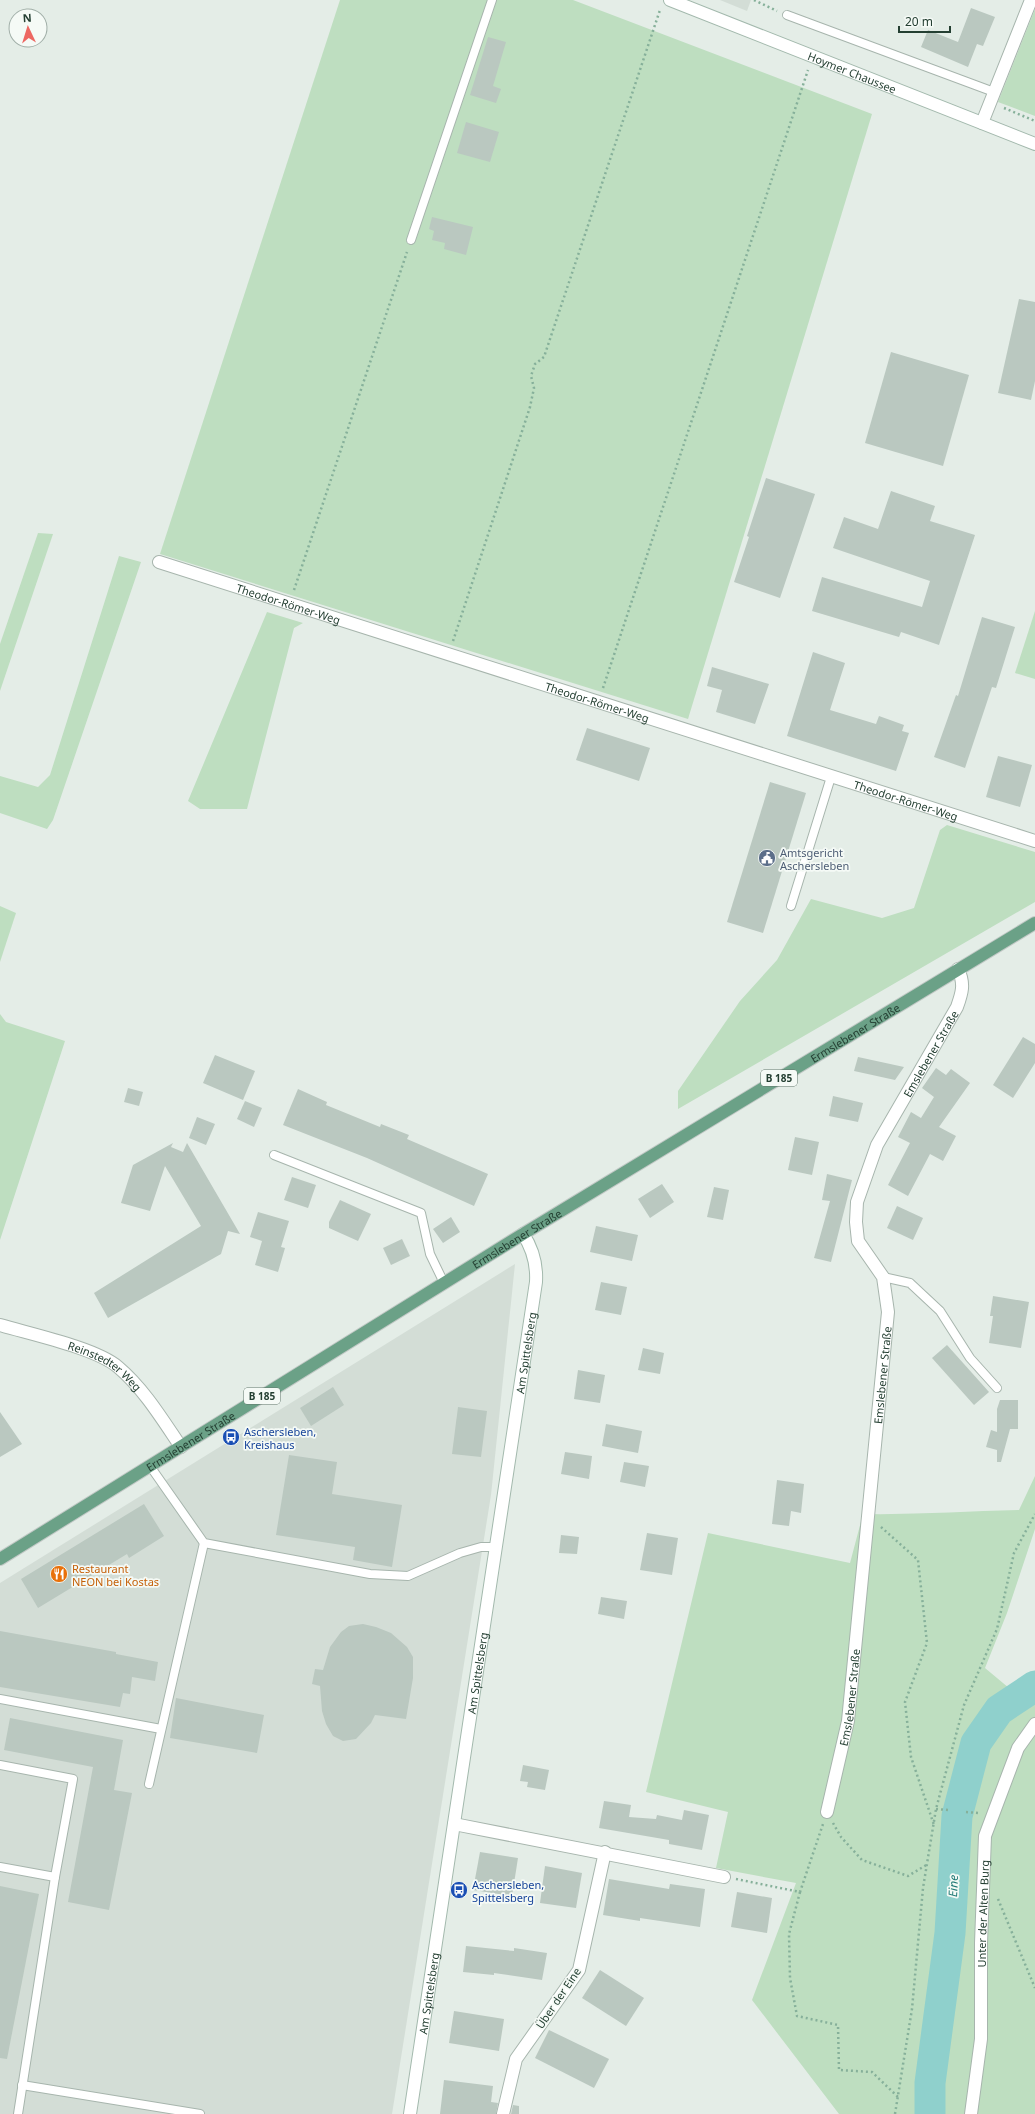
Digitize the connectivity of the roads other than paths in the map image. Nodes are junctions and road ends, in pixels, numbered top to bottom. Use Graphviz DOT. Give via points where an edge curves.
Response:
graph roads {
  1 [pos="492,0"];
  2 [pos="1031,0"];
  3 [pos="665,4"];
  4 [pos="787,15"];
  5 [pos="992,98"];
  6 [pos="982,122"];
  7 [pos="1035,144"];
  8 [pos="411,240"];
  9 [pos="160,562"];
  10 [pos="831,777"];
  11 [pos="1035,841"];
  12 [pos="791,906"];
  13 [pos="1035,923"];
  14 [pos="958,969"];
  15 [pos="274,1155"];
  16 [pos="523,1234"];
  17 [pos="883,1277"];
  18 [pos="444,1283"];
  19 [pos="0,1325"];
  20 [pos="997,1388"];
  21 [pos="181,1447"];
  22 [pos="150,1466"];
  23 [pos="204,1543"];
  24 [pos="495,1547"];
  25 [pos="0,1559"];
  26 [pos="0,1699"];
  27 [pos="1035,1724"];
  28 [pos="161,1729"];
  29 [pos="0,1765"];
  30 [pos="149,1784"];
  31 [pos="827,1812"];
  32 [pos="454,1824"];
  33 [pos="605,1852"];
  34 [pos="0,1867"];
  35 [pos="55,1877"];
  36 [pos="724,1877"];
  37 [pos="22,2085"];
  38 [pos="18,2114"];
  39 [pos="200,2114"];
  40 [pos="410,2114"];
  41 [pos="503,2114"];
  42 [pos="971,2114"];
  1 -- 8 [label="lane"];
  2 -- 5 [label="street"];
  3 -- 6 [label="street, Hoymer Chaussee" via="813,55"];
  4 -- 5 [label="lane"];
  5 -- 6 [label="street"];
  6 -- 7 [label="street, Hoymer Chaussee"];
  9 -- 10 [label="street, Theodor-Römer-Weg"];
  10 -- 11 [label="street, Theodor-Römer-Weg"];
  10 -- 12 [label="lane"];
  13 -- 14 [label="main road, Ermslebener Straße / B 185"];
  14 -- 16 [label="main road, Ermslebener Straße / B 185"];
  14 -- 17 [label="street, Emslebener Straße" via="963,979 963,989 957,1007 878,1145 857,1202 858,1241"];
  15 -- 18 [label="lane" via="421,1214 430,1254"];
  16 -- 18 [label="main road, Ermslebener Straße / B 185"];
  16 -- 24 [label="street, Am Spittelsberg" via="533,1254 536,1282"];
  17 -- 20 [label="lane" via="910,1283 940,1311 970,1358"];
  17 -- 31 [label="street, Emslebener Straße" via="888,1312 848,1721"];
  18 -- 21 [label="main road, Ermslebener Straße / B 185"];
  19 -- 21 [label="street, Reinstedter Weg" via="92,1353 118,1366 151,1402"];
  21 -- 22 [label="main road, Ermslebener Straße / B 185"];
  22 -- 23 [label="lane"];
  22 -- 25 [label="main road, Ermslebener Straße / B 185"];
  23 -- 24 [label="lane" via="370,1574 408,1576 460,1553 481,1547"];
  23 -- 28 [label="lane"];
  24 -- 32 [label="street, Am Spittelsberg"];
  26 -- 28 [label="lane"];
  27 -- 42 [label="street, Unter der Alten Burg" via="1018,1748 985,1836 981,2039"];
  28 -- 30 [label="lane"];
  29 -- 35 [label="lane" via="74,1779"];
  32 -- 33 [label="street"];
  32 -- 40 [label="street, Am Spittelsberg"];
  33 -- 36 [label="street"];
  33 -- 41 [label="street, Über der Eine" via="580,1970 516,2059"];
  34 -- 35 [label="lane"];
  35 -- 37 [label="lane"];
  37 -- 38 [label="lane"];
  37 -- 39 [label="lane"];
}
